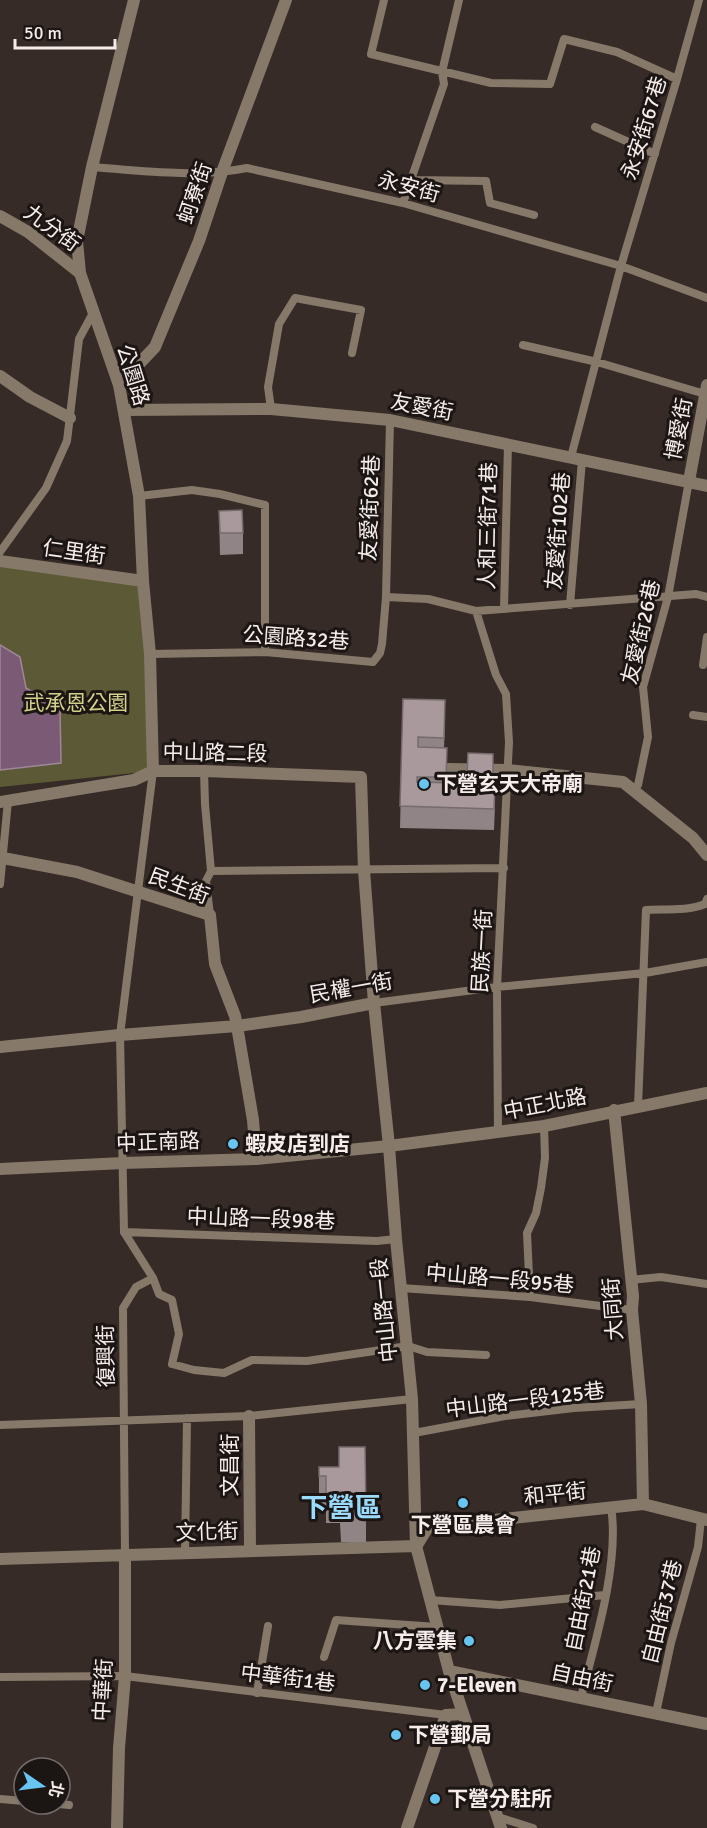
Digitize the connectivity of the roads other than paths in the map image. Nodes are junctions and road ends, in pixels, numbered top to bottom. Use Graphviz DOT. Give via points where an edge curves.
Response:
graph roads {
  1 [pos="134,0"];
  2 [pos="283,0"];
  3 [pos="384,0"];
  4 [pos="459,0"];
  5 [pos="699,0"];
  6 [pos="442,72"];
  7 [pos="678,79"];
  8 [pos="595,127"];
  9 [pos="655,154"];
  10 [pos="93,167"];
  11 [pos="222,172"];
  12 [pos="413,180"];
  13 [pos="403,203"];
  14 [pos="534,215"];
  15 [pos="0,216"];
  16 [pos="621,266"];
  17 [pos="80,273"];
  18 [pos="707,298"];
  19 [pos="93,313"];
  20 [pos="523,345"];
  21 [pos="352,353"];
  22 [pos="597,362"];
  23 [pos="0,376"];
  24 [pos="119,385"];
  25 [pos="706,390"];
  26 [pos="271,409"];
  27 [pos="125,410"];
  28 [pos="70,418"];
  29 [pos="390,420"];
  30 [pos="508,444"];
  31 [pos="577,459"];
  32 [pos="689,481"];
  33 [pos="707,486"];
  34 [pos="139,496"];
  35 [pos="0,552"];
  36 [pos="0,561"];
  37 [pos="143,581"];
  38 [pos="386,597"];
  39 [pos="668,597"];
  40 [pos="707,597"];
  41 [pos="570,605"];
  42 [pos="504,609"];
  43 [pos="476,611"];
  44 [pos="707,637"];
  45 [pos="265,652"];
  46 [pos="150,654"];
  47 [pos="703,664"];
  48 [pos="693,715"];
  49 [pos="707,717"];
  50 [pos="448,769"];
  51 [pos="507,770"];
  52 [pos="153,771"];
  53 [pos="204,771"];
  54 [pos="361,777"];
  55 [pos="633,790"];
  56 [pos="4,801"];
  57 [pos="707,855"];
  58 [pos="1,858"];
  59 [pos="504,868"];
  60 [pos="364,870"];
  61 [pos="211,871"];
  62 [pos="0,884"];
  63 [pos="138,891"];
  64 [pos="707,899"];
  65 [pos="210,915"];
  66 [pos="707,962"];
  67 [pos="645,973"];
  68 [pos="497,987"];
  69 [pos="374,1003"];
  70 [pos="237,1026"];
  71 [pos="120,1035"];
  72 [pos="0,1047"];
  73 [pos="707,1093"];
  74 [pos="638,1106"];
  75 [pos="614,1110"];
  76 [pos="544,1126"];
  77 [pos="498,1133"];
  78 [pos="389,1146"];
  79 [pos="256,1159"];
  80 [pos="123,1163"];
  81 [pos="0,1170"];
  82 [pos="124,1232"];
  83 [pos="396,1239"];
  84 [pos="153,1278"];
  85 [pos="630,1280"];
  86 [pos="707,1284"];
  87 [pos="401,1288"];
  88 [pos="530,1297"];
  89 [pos="632,1310"];
  90 [pos="408,1346"];
  91 [pos="486,1355"];
  92 [pos="412,1399"];
  93 [pos="641,1404"];
  94 [pos="249,1416"];
  95 [pos="187,1418"];
  96 [pos="125,1421"];
  97 [pos="0,1425"];
  98 [pos="414,1433"];
  99 [pos="643,1504"];
  100 [pos="611,1507"];
  101 [pos="704,1520"];
  102 [pos="416,1546"];
  103 [pos="250,1550"];
  104 [pos="184,1553"];
  105 [pos="125,1555"];
  106 [pos="0,1559"];
  107 [pos="605,1595"];
  108 [pos="430,1600"];
  109 [pos="268,1626"];
  110 [pos="437,1627"];
  111 [pos="324,1657"];
  112 [pos="449,1671"];
  113 [pos="125,1676"];
  114 [pos="0,1677"];
  115 [pos="257,1693"];
  116 [pos="580,1697"];
  117 [pos="656,1713"];
  118 [pos="462,1714"];
  119 [pos="446,1715"];
  120 [pos="707,1724"];
  121 [pos="499,1822"];
  122 [pos="117,1828"];
  123 [pos="407,1828"];
  124 [pos="533,1828"];
  1 -- 10 [label="street, 公園路"];
  2 -- 11 [label="street, 蚵寮街"];
  3 -- 6 [label="lane" via="371,54"];
  4 -- 6 [label="lane"];
  5 -- 7 [label="lane, 永安街67巷"];
  6 -- 7 [label="lane" via="491,83 550,84 564,39 617,52"];
  6 -- 12 [label="lane" via="444,84"];
  7 -- 9 [label="lane, 永安街67巷"];
  8 -- 9 [label="lane"];
  9 -- 16 [label="lane, 永安街67巷"];
  10 -- 11 [label="lane, 永安街"];
  10 -- 17 [label="street, 公園路" via="77,241"];
  11 -- 13 [label="lane, 永安街" via="247,168"];
  11 -- 24 [label="street, 蚵寮街" via="199,241 155,346"];
  12 -- 13 [label="lane"];
  12 -- 14 [label="lane" via="486,181 490,203"];
  13 -- 16 [label="lane, 永安街"];
  15 -- 17 [label="street, 九分街" via="28,232"];
  16 -- 18 [label="lane, 永安街"];
  16 -- 22 [label="lane, 永安街67巷"];
  17 -- 19 [label="street, 公園路"];
  19 -- 24 [label="street, 公園路"];
  19 -- 28 [label="lane" via="79,339"];
  20 -- 22 [label="lane"];
  21 -- 26 [label="lane" via="362,310 295,298 279,324 268,387"];
  22 -- 25 [label="lane"];
  22 -- 31 [label="lane, 友愛街102巷"];
  23 -- 28 [label="street"];
  24 -- 27 [label="street, 公園路"];
  25 -- 32 [label="street, 博愛街"];
  26 -- 27 [label="street, 友愛街"];
  26 -- 29 [label="street, 友愛街"];
  27 -- 34 [label="street, 公園路"];
  28 -- 35 [label="lane" via="67,441 46,488"];
  29 -- 30 [label="street, 友愛街"];
  29 -- 38 [label="lane, 友愛街62巷"];
  30 -- 31 [label="street, 友愛街"];
  30 -- 42 [label="lane, 人和三街71巷"];
  31 -- 32 [label="street, 友愛街"];
  31 -- 41 [label="lane, 友愛街102巷"];
  32 -- 33 [label="street, 友愛街"];
  32 -- 39 [label="lane, 友愛街26巷"];
  34 -- 37 [label="street, 公園路"];
  34 -- 45 [label="lane" via="192,490 265,505"];
  36 -- 37 [label="street, 仁里街"];
  37 -- 46 [label="street, 公園路"];
  38 -- 43 [label="lane, 人和三街71巷" via="428,599"];
  38 -- 45 [label="lane, 公園路32巷" via="382,644 373,662"];
  39 -- 40 [label="lane, 人和三街71巷"];
  39 -- 41 [label="lane, 人和三街71巷"];
  39 -- 55 [label="lane, 友愛街26巷" via="643,687 648,736 638,784"];
  41 -- 42 [label="lane, 人和三街71巷"];
  42 -- 43 [label="lane, 人和三街71巷"];
  43 -- 51 [label="lane, 民族一街" via="496,675 506,693"];
  44 -- 47 [label="lane"];
  45 -- 46 [label="lane, 公園路32巷"];
  46 -- 52 [label="street, 公園路"];
  48 -- 49 [label="lane"];
  50 -- 51 [label="street"];
  51 -- 55 [label="street" via="623,782"];
  51 -- 59 [label="lane, 民族一街"];
  52 -- 53 [label="street, 中山路二段"];
  52 -- 56 [label="street, 中山路二段" via="134,780"];
  52 -- 63 [label="lane"];
  53 -- 54 [label="street, 中山路二段"];
  53 -- 61 [label="lane"];
  54 -- 60 [label="street, 中山路一段"];
  55 -- 57 [label="street" via="693,838"];
  56 -- 58 [label="lane"];
  58 -- 62 [label="lane"];
  58 -- 63 [label="street, 民生街" via="77,872"];
  59 -- 60 [label="lane"];
  59 -- 68 [label="lane, 民族一街"];
  60 -- 61 [label="lane"];
  60 -- 69 [label="street, 中山路一段"];
  61 -- 65 [label="lane" via="206,881"];
  63 -- 65 [label="street, 民生街"];
  63 -- 71 [label="lane"];
  64 -- 67 [label="lane" via="693,909 646,910"];
  65 -- 70 [label="street, 民生街" via="215,964"];
  66 -- 67 [label="lane, 民權一街"];
  67 -- 68 [label="lane, 民權一街"];
  67 -- 74 [label="lane"];
  68 -- 69 [label="lane, 民權一街"];
  68 -- 77 [label="lane, 民族一街"];
  69 -- 70 [label="street, 民權一街"];
  69 -- 78 [label="street, 中山路一段"];
  70 -- 71 [label="street, 民權一街"];
  70 -- 79 [label="street, 民生街"];
  71 -- 72 [label="street, 民權一街"];
  71 -- 80 [label="lane"];
  73 -- 74 [label="street, 中正北路"];
  74 -- 75 [label="street, 中正北路"];
  75 -- 76 [label="street, 中正北路"];
  75 -- 85 [label="street, 大同街"];
  76 -- 77 [label="street, 中正北路"];
  76 -- 88 [label="lane" via="541,1188 527,1233"];
  77 -- 78 [label="street, 中正北路"];
  78 -- 79 [label="street, 中正南路"];
  78 -- 83 [label="street, 中山路一段"];
  79 -- 80 [label="street, 中正南路"];
  80 -- 81 [label="street, 中正南路"];
  80 -- 82 [label="lane"];
  82 -- 83 [label="lane, 中山路一段98巷"];
  82 -- 84 [label="lane"];
  83 -- 87 [label="street, 中山路一段"];
  84 -- 90 [label="lane" via="159,1294 172,1300 179,1334 172,1364 194,1370 224,1373 252,1360 307,1360"];
  84 -- 96 [label="lane, 復興街" via="136,1287 123,1308"];
  85 -- 86 [label="lane" via="662,1277"];
  85 -- 89 [label="street, 大同街"];
  87 -- 88 [label="lane, 中山路一段95巷"];
  87 -- 90 [label="street, 中山路一段"];
  88 -- 89 [label="lane, 中山路一段95巷"];
  89 -- 93 [label="street, 大同街"];
  90 -- 91 [label="lane" via="427,1352"];
  90 -- 92 [label="street, 中山路一段"];
  92 -- 94 [label="lane"];
  92 -- 98 [label="street, 中山路一段"];
  93 -- 98 [label="lane, 中山路一段125巷" via="505,1416"];
  93 -- 99 [label="street, 大同街"];
  94 -- 95 [label="lane"];
  94 -- 103 [label="street, 文昌街"];
  95 -- 96 [label="lane"];
  95 -- 104 [label="lane"];
  96 -- 97 [label="lane"];
  96 -- 105 [label="lane, 復興街"];
  98 -- 102 [label="street, 中山路一段"];
  99 -- 100 [label="street, 和平街"];
  99 -- 101 [label="street, 和平街"];
  100 -- 102 [label="street, 和平街" via="428,1527"];
  100 -- 107 [label="lane, 自由街21巷" via="612,1546"];
  101 -- 117 [label="lane, 自由街37巷" via="670,1643"];
  102 -- 103 [label="street, 文化街"];
  102 -- 108 [label="street, 中山路一段"];
  103 -- 104 [label="street, 文化街"];
  104 -- 105 [label="street, 文化街"];
  105 -- 106 [label="street, 文化街"];
  105 -- 113 [label="street, 中華街"];
  107 -- 108 [label="lane" via="500,1605"];
  107 -- 116 [label="lane, 自由街21巷"];
  108 -- 110 [label="street, 中山路一段"];
  109 -- 115 [label="lane"];
  110 -- 111 [label="lane" via="336,1620"];
  110 -- 112 [label="street, 中山路一段"];
  112 -- 116 [label="street, 自由街"];
  112 -- 118 [label="street, 中山路一段"];
  113 -- 114 [label="lane, 中華街1巷"];
  113 -- 115 [label="lane, 中華街1巷"];
  113 -- 122 [label="street, 中華街"];
  115 -- 119 [label="lane, 中華街1巷"];
  116 -- 117 [label="street, 自由街"];
  117 -- 120 [label="street, 自由街"];
  118 -- 119 [label="street"];
  118 -- 121 [label="street, 中山路一段"];
  119 -- 123 [label="street"];
  121 -- 124 [label="lane"];
}
